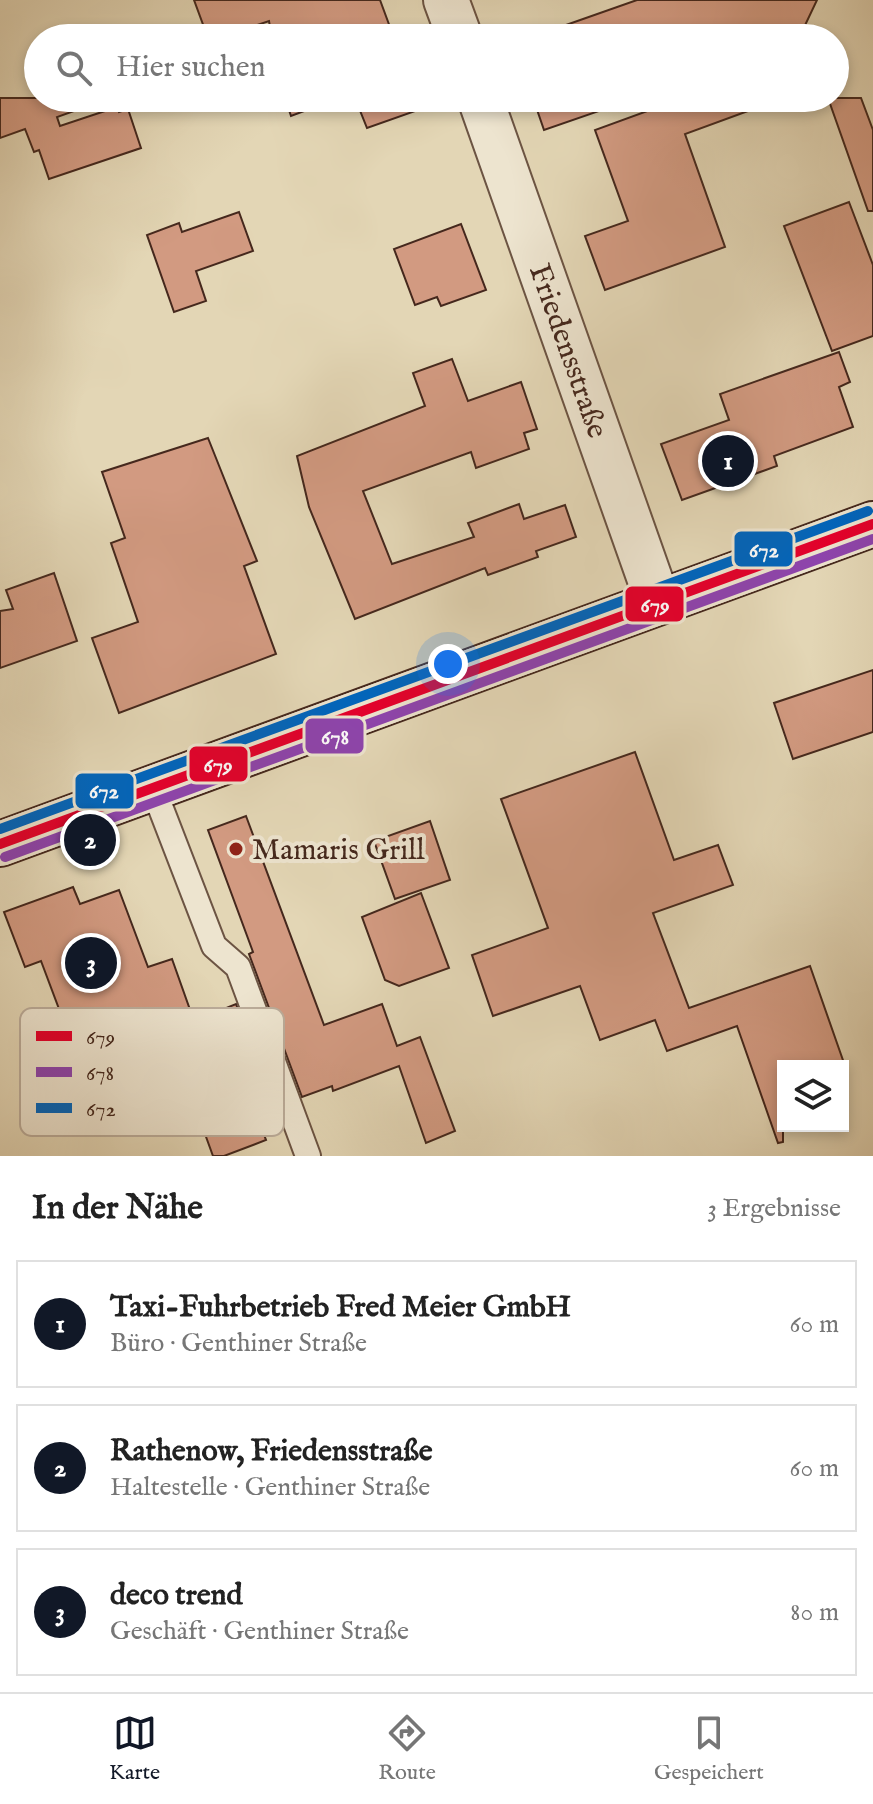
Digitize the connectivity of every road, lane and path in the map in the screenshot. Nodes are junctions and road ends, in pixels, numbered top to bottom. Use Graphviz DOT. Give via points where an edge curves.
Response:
graph roads {
  1 [pos="446,0"];
  2 [pos="455,24"];
  3 [pos="485,112"];
  4 [pos="873,524"];
  5 [pos="658,602"];
  6 [pos="153,788"];
  7 [pos="0,844"];
  8 [pos="253,1008"];
  9 [pos="284,1091"];
  10 [pos="308,1156"];
  1 -- 2 [label="main road"];
  3 -- 5 [label="main road, Friedensstraße"];
  4 -- 5 [label="main road"];
  5 -- 6 [label="main road"];
  6 -- 7 [label="main road"];
  6 -- 8 [label="lane" via="214,946 238,967"];
  9 -- 10 [label="lane"];
}
